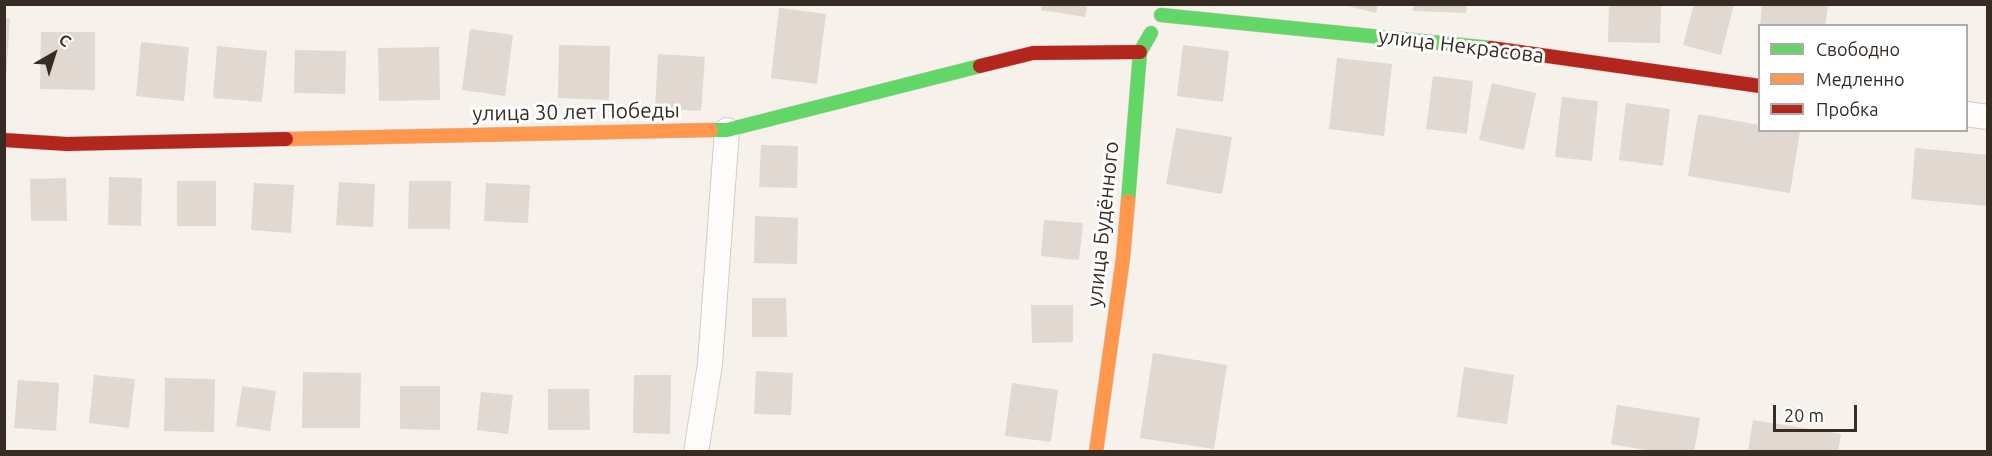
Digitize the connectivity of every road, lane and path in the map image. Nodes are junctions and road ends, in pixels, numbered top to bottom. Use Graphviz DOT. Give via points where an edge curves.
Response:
graph roads {
  1 [pos="1161,10"];
  2 [pos="1140,52"];
  3 [pos="1758,86"];
  4 [pos="1968,114"];
  5 [pos="1988,117"];
  6 [pos="727,130"];
  7 [pos="4,140"];
  8 [pos="696,452"];
  9 [pos="1096,452"];
  1 -- 2 [label="street, улица Будённого"];
  1 -- 3 [label="street, улица Некрасова" via="1489,48"];
  2 -- 6 [label="street, улица 30 лет Победы" via="1033,53"];
  2 -- 9 [label="street, улица Будённого" via="1123,258"];
  4 -- 5 [label="street"];
  6 -- 7 [label="street, улица 30 лет Победы" via="67,144"];
  6 -- 8 [label="street" via="710,364"];
}
